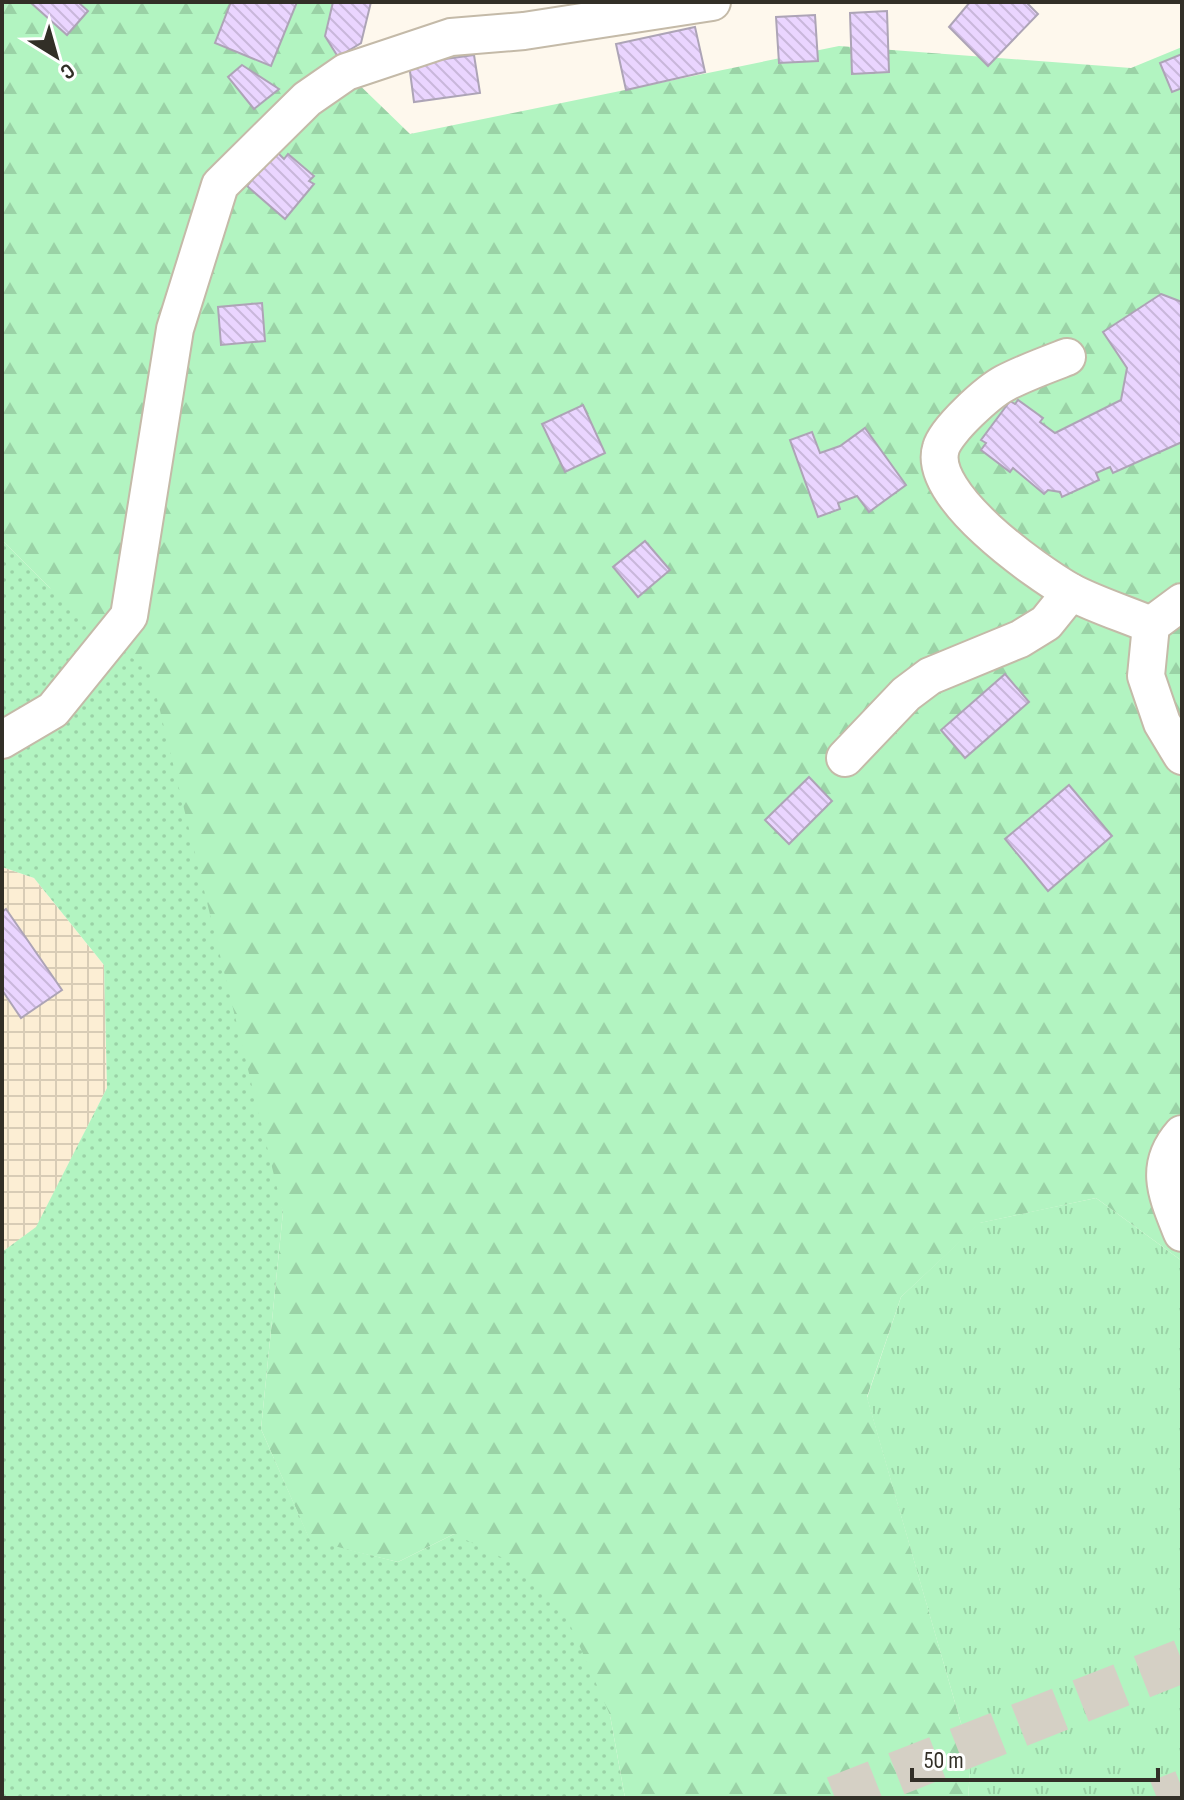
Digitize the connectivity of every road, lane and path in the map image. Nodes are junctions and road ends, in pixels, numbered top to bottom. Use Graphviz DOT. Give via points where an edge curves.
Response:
graph roads {
  1 [pos="712,2"];
  2 [pos="1067,357"];
  3 [pos="1071,592"];
  4 [pos="1182,602"];
  5 [pos="1151,625"];
  6 [pos="2,740"];
  7 [pos="1182,756"];
  8 [pos="845,758"];
  9 [pos="1182,1134"];
  10 [pos="1181,1228"];
  1 -- 6 [label="street" via="451,37 346,72 307,99 220,185 175,329 129,616 53,710"];
  2 -- 3 [label="street" via="1002,384 952,429 940,449 941,470 960,505"];
  3 -- 5 [label="street"];
  3 -- 8 [label="street" via="1046,623 1020,639 930,676"];
  4 -- 5 [label="street"];
  5 -- 7 [label="street" via="1146,676 1162,723"];
  9 -- 10 [label="street" via="1163,1166"];
}
